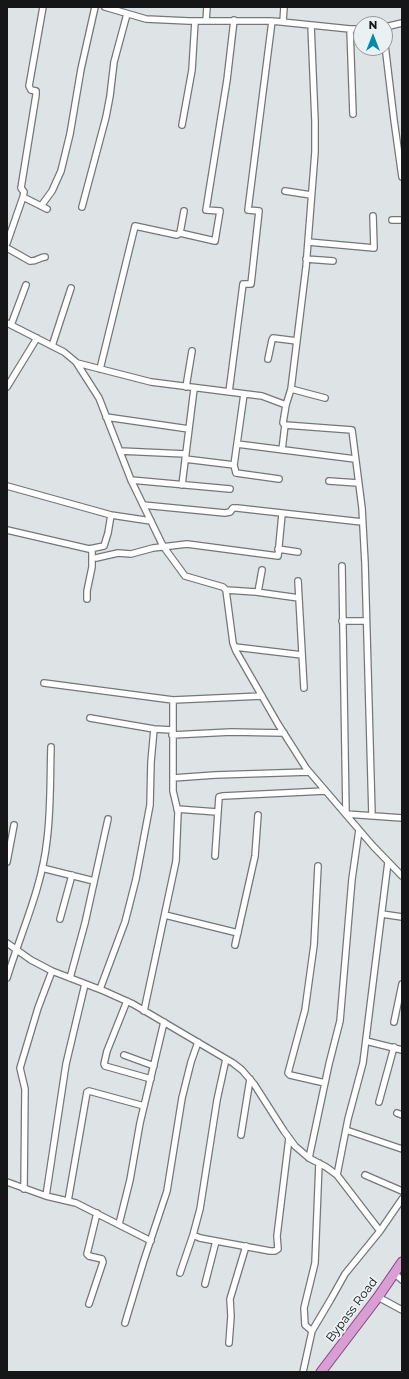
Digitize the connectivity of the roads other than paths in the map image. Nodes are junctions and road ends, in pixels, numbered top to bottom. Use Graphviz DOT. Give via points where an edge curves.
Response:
graph roads {
  1 [pos="43,7"];
  2 [pos="95,7"];
  3 [pos="105,7"];
  4 [pos="207,7"];
  5 [pos="284,7"];
  6 [pos="126,14"];
  7 [pos="234,20"];
  8 [pos="195,21"];
  9 [pos="206,21"];
  10 [pos="272,21"];
  11 [pos="283,22"];
  12 [pos="311,25"];
  13 [pos="350,29"];
  14 [pos="386,56"];
  15 [pos="354,114"];
  16 [pos="182,125"];
  17 [pos="402,177"];
  18 [pos="285,191"];
  19 [pos="311,195"];
  20 [pos="23,197"];
  21 [pos="41,206"];
  22 [pos="82,207"];
  23 [pos="47,209"];
  24 [pos="184,211"];
  25 [pos="373,216"];
  26 [pos="392,220"];
  27 [pos="402,220"];
  28 [pos="180,233"];
  29 [pos="308,242"];
  30 [pos="7,243"];
  31 [pos="7,248"];
  32 [pos="45,257"];
  33 [pos="306,259"];
  34 [pos="333,261"];
  35 [pos="26,285"];
  36 [pos="71,288"];
  37 [pos="9,324"];
  38 [pos="37,338"];
  39 [pos="297,341"];
  40 [pos="52,346"];
  41 [pos="192,351"];
  42 [pos="268,359"];
  43 [pos="77,363"];
  44 [pos="100,369"];
  45 [pos="7,387"];
  46 [pos="186,387"];
  47 [pos="194,388"];
  48 [pos="291,389"];
  49 [pos="229,392"];
  50 [pos="244,394"];
  51 [pos="325,398"];
  52 [pos="286,405"];
  53 [pos="106,417"];
  54 [pos="285,425"];
  55 [pos="189,429"];
  56 [pos="237,444"];
  57 [pos="282,450"];
  58 [pos="120,451"];
  59 [pos="186,457"];
  60 [pos="355,459"];
  61 [pos="234,464"];
  62 [pos="279,479"];
  63 [pos="131,480"];
  64 [pos="329,482"];
  65 [pos="358,483"];
  66 [pos="182,485"];
  67 [pos="7,486"];
  68 [pos="230,489"];
  69 [pos="143,505"];
  70 [pos="282,514"];
  71 [pos="111,515"];
  72 [pos="151,522"];
  73 [pos="362,522"];
  74 [pos="7,530"];
  75 [pos="163,546"];
  76 [pos="92,549"];
  77 [pos="278,549"];
  78 [pos="298,552"];
  79 [pos="96,558"];
  80 [pos="342,566"];
  81 [pos="262,570"];
  82 [pos="298,580"];
  83 [pos="226,590"];
  84 [pos="258,592"];
  85 [pos="299,598"];
  86 [pos="87,599"];
  87 [pos="342,621"];
  88 [pos="366,621"];
  89 [pos="235,648"];
  90 [pos="302,655"];
  91 [pos="44,682"];
  92 [pos="304,688"];
  93 [pos="262,696"];
  94 [pos="173,700"];
  95 [pos="90,718"];
  96 [pos="154,729"];
  97 [pos="172,732"];
  98 [pos="284,733"];
  99 [pos="51,748"];
  100 [pos="309,772"];
  101 [pos="173,778"];
  102 [pos="326,791"];
  103 [pos="177,809"];
  104 [pos="217,812"];
  105 [pos="346,814"];
  106 [pos="258,815"];
  107 [pos="372,815"];
  108 [pos="402,818"];
  109 [pos="108,819"];
  110 [pos="14,825"];
  111 [pos="359,830"];
  112 [pos="215,856"];
  113 [pos="7,862"];
  114 [pos="388,862"];
  115 [pos="318,866"];
  116 [pos="42,868"];
  117 [pos="72,875"];
  118 [pos="402,876"];
  119 [pos="94,881"];
  120 [pos="382,914"];
  121 [pos="165,915"];
  122 [pos="402,917"];
  123 [pos="60,919"];
  124 [pos="238,933"];
  125 [pos="7,943"];
  126 [pos="235,945"];
  127 [pos="16,949"];
  128 [pos="52,971"];
  129 [pos="7,976"];
  130 [pos="70,978"];
  131 [pos="84,984"];
  132 [pos="402,984"];
  133 [pos="100,989"];
  134 [pos="127,1002"];
  135 [pos="144,1011"];
  136 [pos="164,1022"];
  137 [pos="394,1022"];
  138 [pos="366,1041"];
  139 [pos="198,1042"];
  140 [pos="394,1047"];
  141 [pos="402,1050"];
  142 [pos="124,1056"];
  143 [pos="226,1058"];
  144 [pos="154,1066"];
  145 [pos="250,1079"];
  146 [pos="151,1080"];
  147 [pos="325,1083"];
  148 [pos="379,1102"];
  149 [pos="144,1106"];
  150 [pos="346,1130"];
  151 [pos="241,1134"];
  152 [pos="289,1138"];
  153 [pos="402,1149"];
  154 [pos="310,1158"];
  155 [pos="319,1163"];
  156 [pos="337,1175"];
  157 [pos="365,1175"];
  158 [pos="7,1182"];
  159 [pos="24,1189"];
  160 [pos="402,1191"];
  161 [pos="46,1196"];
  162 [pos="402,1199"];
  163 [pos="68,1201"];
  164 [pos="97,1213"];
  165 [pos="119,1224"];
  166 [pos="380,1231"];
  167 [pos="193,1235"];
  168 [pos="151,1241"];
  169 [pos="216,1241"];
  170 [pos="246,1246"];
  171 [pos="402,1262"];
  172 [pos="180,1273"];
  173 [pos="394,1273"];
  174 [pos="402,1280"];
  175 [pos="205,1284"];
  176 [pos="378,1297"];
  177 [pos="89,1304"];
  178 [pos="402,1310"];
  179 [pos="125,1323"];
  180 [pos="312,1331"];
  181 [pos="229,1343"];
  182 [pos="302,1372"];
  183 [pos="321,1372"];
  1 -- 20 [label="street" via="29,86 31,90 36,91 36,95 21,188 24,192"];
  2 -- 21 [label="street" via="61,171 52,191"];
  3 -- 6 [label="street"];
  4 -- 9 [label="street"];
  5 -- 11 [label="street"];
  6 -- 8 [label="street" via="146,19"];
  6 -- 22 [label="street" via="114,62 106,117"];
  7 -- 9 [label="street"];
  7 -- 10 [label="street"];
  7 -- 28 [label="street" via="206,210 220,211 215,241"];
  8 -- 9 [label="street"];
  8 -- 16 [label="street" via="192,70"];
  10 -- 11 [label="street"];
  10 -- 49 [label="street" via="248,210 260,211 257,238 251,284 243,284"];
  11 -- 12 [label="street"];
  12 -- 13 [label="street"];
  12 -- 19 [label="street" via="315,152"];
  13 -- 15 [label="street"];
  14 -- 17 [label="street"];
  18 -- 19 [label="street"];
  19 -- 29 [label="street"];
  20 -- 21 [label="street"];
  20 -- 30 [label="street"];
  21 -- 23 [label="street"];
  24 -- 28 [label="street"];
  25 -- 29 [label="street" via="374,248"];
  26 -- 27 [label="street"];
  28 -- 44 [label="street" via="177,235 135,226"];
  29 -- 33 [label="street"];
  31 -- 32 [label="street" via="30,261"];
  33 -- 34 [label="street"];
  33 -- 39 [label="street"];
  35 -- 37 [label="street"];
  36 -- 40 [label="street"];
  37 -- 38 [label="street"];
  38 -- 40 [label="street"];
  38 -- 45 [label="street"];
  39 -- 42 [label="street" via="274,338"];
  39 -- 48 [label="street"];
  40 -- 43 [label="street"];
  41 -- 46 [label="street"];
  43 -- 44 [label="street"];
  43 -- 53 [label="street" via="99,398"];
  44 -- 46 [label="street" via="151,382"];
  46 -- 47 [label="street"];
  47 -- 49 [label="street"];
  47 -- 55 [label="street"];
  48 -- 51 [label="street"];
  48 -- 52 [label="street"];
  49 -- 50 [label="street"];
  50 -- 52 [label="street" via="262,396"];
  50 -- 56 [label="street"];
  52 -- 54 [label="street"];
  53 -- 55 [label="street"];
  53 -- 58 [label="street"];
  54 -- 57 [label="street"];
  54 -- 60 [label="street" via="352,430"];
  55 -- 59 [label="street"];
  56 -- 57 [label="street"];
  56 -- 61 [label="street"];
  57 -- 60 [label="street"];
  58 -- 59 [label="street"];
  58 -- 63 [label="street"];
  59 -- 61 [label="street"];
  59 -- 66 [label="street"];
  60 -- 65 [label="street"];
  61 -- 62 [label="street" via="236,473"];
  63 -- 66 [label="street"];
  63 -- 69 [label="street"];
  64 -- 65 [label="street"];
  65 -- 73 [label="street"];
  66 -- 68 [label="street"];
  67 -- 71 [label="street"];
  69 -- 70 [label="street" via="225,513 237,508"];
  69 -- 72 [label="street"];
  70 -- 73 [label="street"];
  70 -- 77 [label="street"];
  71 -- 72 [label="street"];
  71 -- 76 [label="street" via="104,546"];
  72 -- 75 [label="street"];
  73 -- 88 [label="street"];
  74 -- 76 [label="street"];
  75 -- 77 [label="street" via="187,544 278,556"];
  75 -- 79 [label="street" via="131,554 118,553"];
  75 -- 83 [label="street" via="185,576 219,585"];
  76 -- 86 [label="street"];
  77 -- 78 [label="street"];
  80 -- 87 [label="street"];
  81 -- 84 [label="street"];
  82 -- 85 [label="street"];
  83 -- 84 [label="street"];
  83 -- 89 [label="street"];
  84 -- 85 [label="street"];
  85 -- 90 [label="street"];
  87 -- 88 [label="street"];
  87 -- 105 [label="street"];
  88 -- 107 [label="street"];
  89 -- 90 [label="street"];
  89 -- 93 [label="street"];
  90 -- 92 [label="street"];
  91 -- 94 [label="street"];
  93 -- 94 [label="street"];
  93 -- 98 [label="street"];
  94 -- 97 [label="street"];
  95 -- 96 [label="street"];
  96 -- 97 [label="street"];
  96 -- 133 [label="street" via="150,805 136,879 125,922"];
  97 -- 98 [label="street"];
  97 -- 101 [label="street"];
  98 -- 100 [label="street"];
  99 -- 116 [label="street" via="47,840"];
  100 -- 101 [label="street"];
  100 -- 102 [label="street"];
  101 -- 103 [label="street"];
  102 -- 104 [label="street" via="223,796 219,797"];
  102 -- 105 [label="street"];
  103 -- 104 [label="street"];
  103 -- 121 [label="street" via="176,861"];
  104 -- 112 [label="street"];
  105 -- 107 [label="street"];
  105 -- 111 [label="street"];
  106 -- 124 [label="street" via="255,856"];
  107 -- 108 [label="street"];
  109 -- 119 [label="street"];
  110 -- 113 [label="street"];
  111 -- 114 [label="street"];
  111 -- 147 [label="street" via="352,878 340,1020"];
  114 -- 118 [label="street"];
  114 -- 120 [label="street"];
  115 -- 147 [label="street" via="313,952 305,1010 288,1073"];
  116 -- 117 [label="street"];
  116 -- 127 [label="street" via="32,908"];
  117 -- 119 [label="street"];
  117 -- 123 [label="street"];
  119 -- 130 [label="street"];
  120 -- 122 [label="street"];
  120 -- 138 [label="street"];
  121 -- 124 [label="street"];
  121 -- 135 [label="street"];
  124 -- 126 [label="street"];
  125 -- 127 [label="street"];
  127 -- 128 [label="street"];
  127 -- 129 [label="street"];
  128 -- 130 [label="street"];
  128 -- 159 [label="street" via="20,1068 25,1089"];
  130 -- 131 [label="street"];
  131 -- 133 [label="street"];
  131 -- 161 [label="street" via="66,1064"];
  132 -- 137 [label="street"];
  133 -- 134 [label="street"];
  134 -- 135 [label="street"];
  134 -- 146 [label="street" via="104,1064"];
  135 -- 136 [label="street"];
  136 -- 139 [label="street"];
  136 -- 144 [label="street"];
  138 -- 140 [label="street"];
  138 -- 150 [label="street" via="360,1078"];
  139 -- 143 [label="street"];
  139 -- 168 [label="street" via="182,1098 167,1191"];
  140 -- 141 [label="street"];
  140 -- 148 [label="street"];
  142 -- 144 [label="street"];
  143 -- 145 [label="street"];
  143 -- 167 [label="street" via="200,1209"];
  144 -- 146 [label="street"];
  145 -- 151 [label="street"];
  145 -- 152 [label="street"];
  146 -- 149 [label="street"];
  147 -- 154 [label="street"];
  149 -- 163 [label="street" via="87,1092"];
  149 -- 165 [label="street"];
  150 -- 153 [label="street"];
  150 -- 156 [label="street"];
  152 -- 154 [label="street"];
  152 -- 170 [label="street" via="276,1236 278,1249 275,1251"];
  154 -- 155 [label="street"];
  155 -- 156 [label="street"];
  155 -- 180 [label="street" via="315,1264 304,1308 305,1325"];
  156 -- 166 [label="street"];
  157 -- 160 [label="street"];
  158 -- 159 [label="street"];
  159 -- 161 [label="street"];
  161 -- 163 [label="street"];
  162 -- 166 [label="street"];
  163 -- 164 [label="street"];
  164 -- 165 [label="street"];
  164 -- 177 [label="street" via="87,1254 102,1259 103,1262"];
  165 -- 168 [label="street"];
  166 -- 180 [label="street" via="344,1274"];
  167 -- 169 [label="street"];
  167 -- 172 [label="street"];
  168 -- 179 [label="street"];
  169 -- 170 [label="street"];
  169 -- 175 [label="street"];
  170 -- 181 [label="street" via="230,1299"];
  171 -- 173 [label="main road, Bypass Road"];
  173 -- 174 [label="street"];
  173 -- 176 [label="main road, Bypass Road"];
  176 -- 178 [label="street"];
  176 -- 183 [label="main road, Bypass Road"];
  180 -- 182 [label="street"];
}
